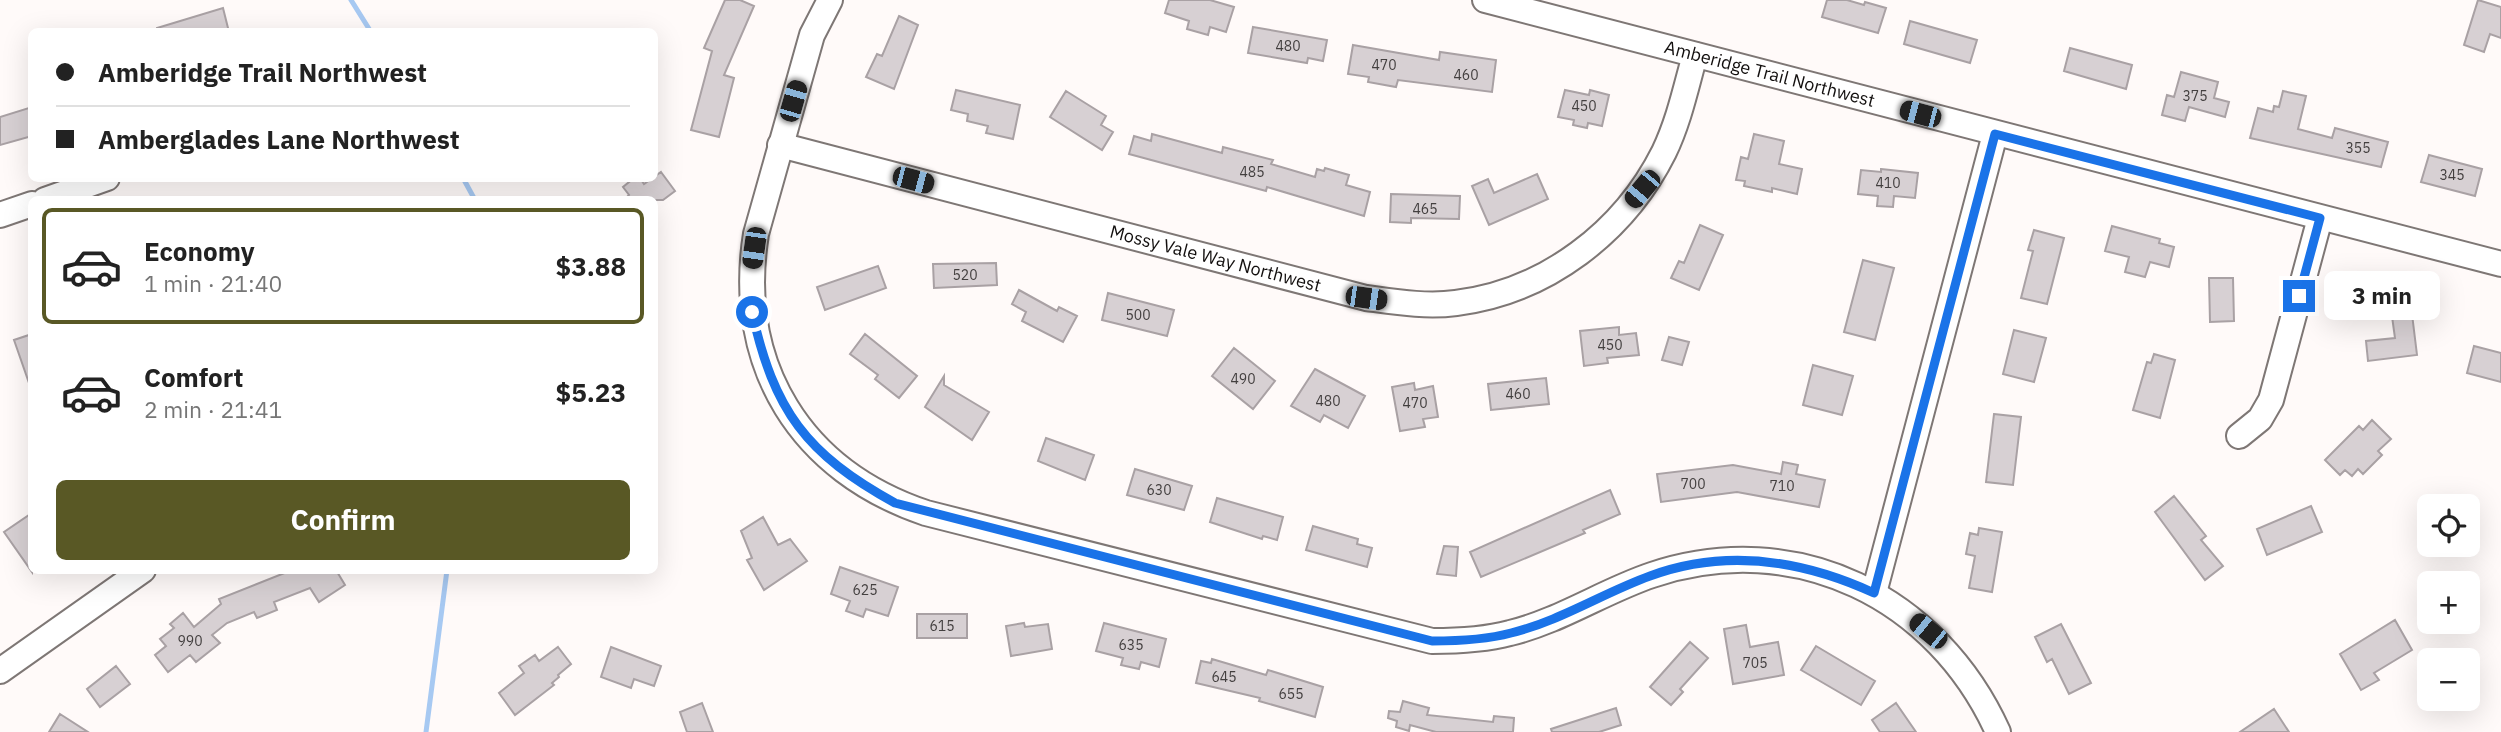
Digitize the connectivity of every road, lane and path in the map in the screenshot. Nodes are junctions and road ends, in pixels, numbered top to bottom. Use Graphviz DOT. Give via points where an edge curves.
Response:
graph roads {
  1 [pos="830,0"];
  2 [pos="1485,0"];
  3 [pos="1695,55"];
  4 [pos="1995,134"];
  5 [pos="780,145"];
  6 [pos="96,182"];
  7 [pos="56,196"];
  8 [pos="28,205"];
  9 [pos="0,215"];
  10 [pos="2320,218"];
  11 [pos="2501,264"];
  12 [pos="2239,436"];
  13 [pos="137,574"];
  14 [pos="1874,593"];
  15 [pos="0,671"];
  16 [pos="1998,732"];
  1 -- 5 [label="street" via="811,35"];
  2 -- 3 [label="street, Amberidge Trail Northwest"];
  3 -- 4 [label="street, Amberidge Trail Northwest"];
  3 -- 5 [label="street, Mossy Vale Way Northwest" via="1664,151 1642,189 1614,223 1577,256 1535,281 1502,294 1456,303 1366,298"];
  4 -- 10 [label="street, Amberidge Trail Northwest"];
  4 -- 14 [label="street"];
  5 -- 14 [label="street" via="751,262 752,312 763,360 783,404 812,444 852,479 895,503 1432,641 1512,633 1651,575 1715,561 1794,564 1835,575"];
  6 -- 7 [label="street"];
  8 -- 9 [label="street"];
  10 -- 11 [label="street, Amberidge Trail Northwest"];
  10 -- 12 [label="street" via="2272,400 2260,419"];
  13 -- 15 [label="street"];
  14 -- 16 [label="street" via="1928,631 1954,659 1974,685"];
}
